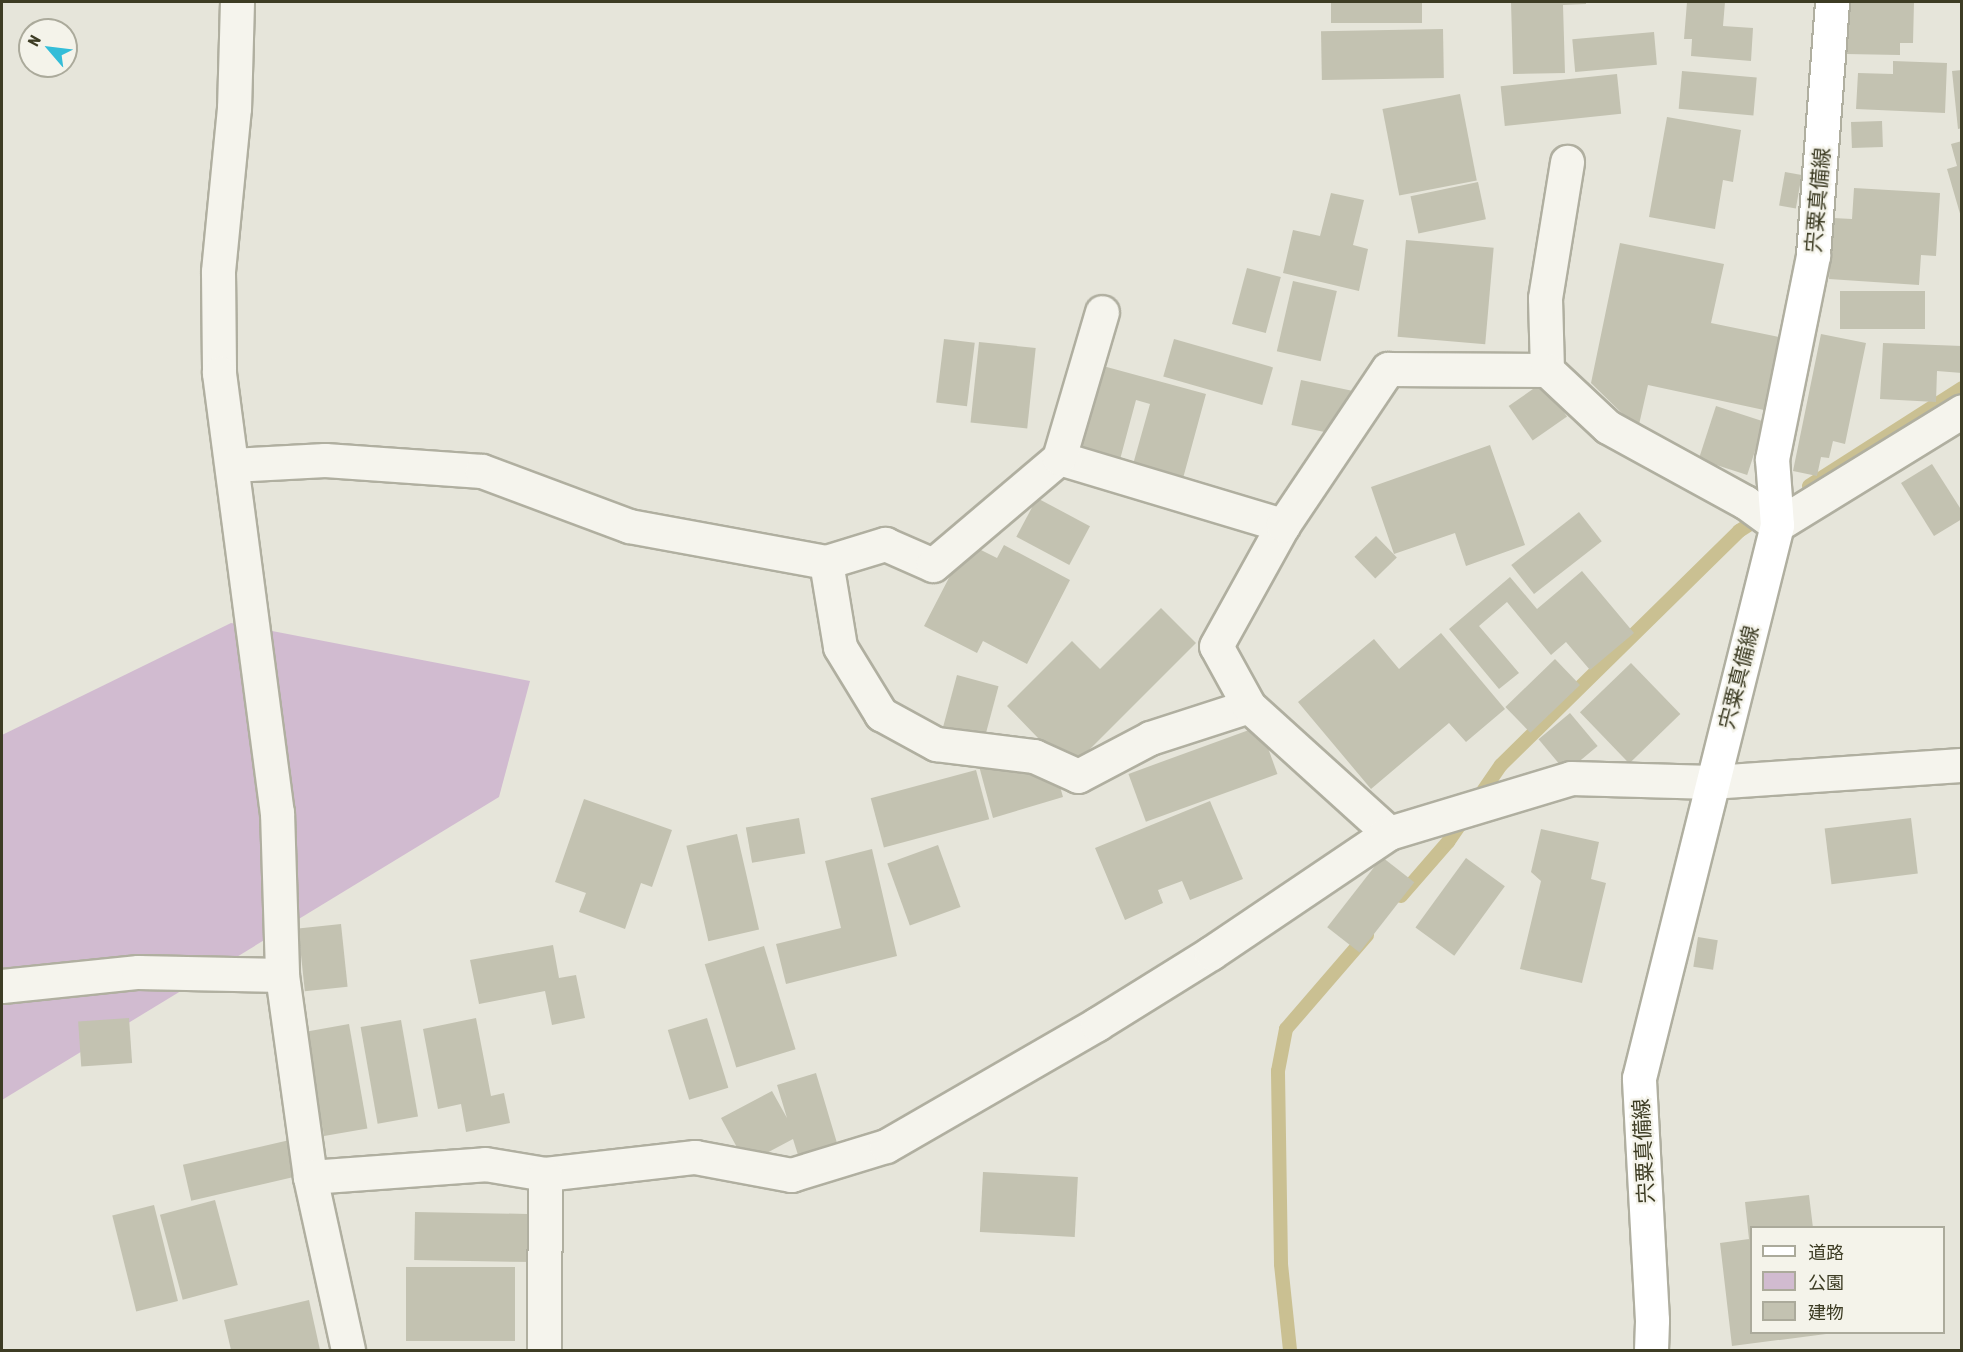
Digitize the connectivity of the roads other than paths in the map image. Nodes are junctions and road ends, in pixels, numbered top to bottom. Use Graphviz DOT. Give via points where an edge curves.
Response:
graph roads {
  1 [pos="237,2"];
  2 [pos="1832,2"];
  3 [pos="1567,162"];
  4 [pos="1102,312"];
  5 [pos="1547,370"];
  6 [pos="1962,411"];
  7 [pos="1059,458"];
  8 [pos="231,465"];
  9 [pos="1283,525"];
  10 [pos="1777,525"];
  11 [pos="825,562"];
  12 [pos="1249,706"];
  13 [pos="1962,765"];
  14 [pos="1712,782"];
  15 [pos="1389,832"];
  16 [pos="282,975"];
  17 [pos="2,986"];
  18 [pos="545,1174"];
  19 [pos="310,1177"];
  20 [pos="348,1350"];
  21 [pos="544,1350"];
  22 [pos="1651,1350"];
  1 -- 8 [label="street" via="234,108 218,272 219,373"];
  2 -- 10 [label="main road, 宍粟真備線" via="1813,255 1772,459"];
  3 -- 5 [label="street" via="1545,298"];
  4 -- 7 [label="street"];
  5 -- 9 [label="street" via="1388,369"];
  5 -- 10 [label="street" via="1608,427 1745,502"];
  6 -- 10 [label="street"];
  7 -- 9 [label="street"];
  7 -- 11 [label="street" via="933,565 885,544"];
  8 -- 11 [label="street" via="325,460 482,471 629,526"];
  8 -- 16 [label="street" via="277,812"];
  9 -- 12 [label="street" via="1216,646"];
  10 -- 14 [label="main road, 宍粟真備線"];
  11 -- 12 [label="street" via="840,647 881,714 936,744 1034,756 1078,776 1150,738"];
  12 -- 15 [label="street"];
  13 -- 14 [label="street"];
  14 -- 15 [label="street" via="1571,778"];
  14 -- 22 [label="main road, 宍粟真備線" via="1640,1078"];
  15 -- 18 [label="street" via="1107,1018 886,1146 791,1175 695,1157"];
  16 -- 17 [label="street" via="138,972"];
  16 -- 19 [label="street"];
  18 -- 19 [label="street" via="485,1164"];
  18 -- 21 [label="street"];
  19 -- 20 [label="street"];
}
